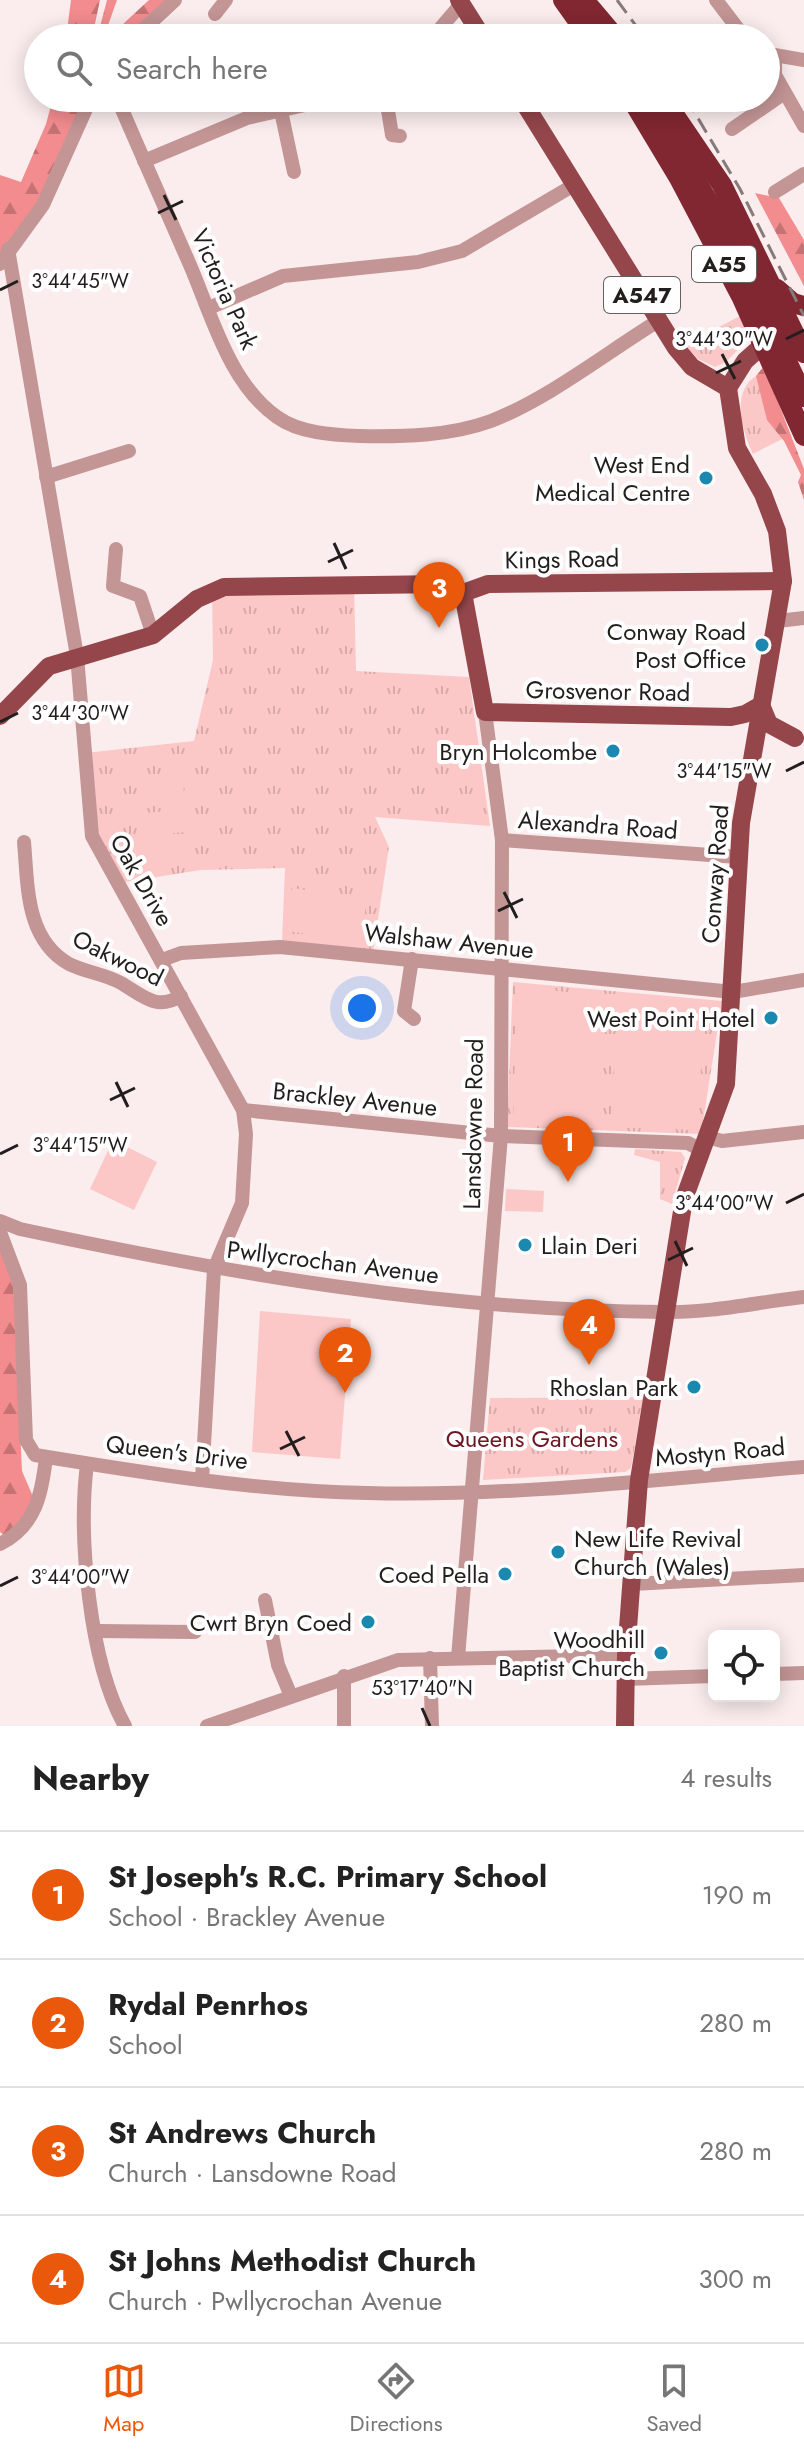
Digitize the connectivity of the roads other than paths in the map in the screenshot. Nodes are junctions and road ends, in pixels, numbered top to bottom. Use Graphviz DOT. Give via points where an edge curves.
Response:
graph roads {
  1 [pos="175,0"];
  2 [pos="226,0"];
  3 [pos="563,0"];
  4 [pos="583,0"];
  5 [pos="716,0"];
  6 [pos="460,2"];
  7 [pos="215,14"];
  8 [pos="149,24"];
  9 [pos="443,24"];
  10 [pos="474,24"];
  11 [pos="580,24"];
  12 [pos="599,24"];
  13 [pos="604,24"];
  14 [pos="734,24"];
  15 [pos="780,56"];
  16 [pos="804,60"];
  17 [pos="780,87"];
  18 [pos="780,90"];
  19 [pos="783,94"];
  20 [pos="780,96"];
  21 [pos="85,112"];
  22 [pos="123,112"];
  23 [pos="277,112"];
  24 [pos="281,112"];
  25 [pos="388,112"];
  26 [pos="530,112"];
  27 [pos="639,112"];
  28 [pos="655,112"];
  29 [pos="672,112"];
  30 [pos="757,112"];
  31 [pos="804,126"];
  32 [pos="732,129"];
  33 [pos="400,136"];
  34 [pos="144,161"];
  35 [pos="294,172"];
  36 [pos="804,174"];
  37 [pos="574,185"];
  38 [pos="775,192"];
  39 [pos="8,249"];
  40 [pos="0,264"];
  41 [pos="209,308"];
  42 [pos="796,314"];
  43 [pos="658,321"];
  44 [pos="804,353"];
  45 [pos="728,388"];
  46 [pos="804,397"];
  47 [pos="804,436"];
  48 [pos="129,451"];
  49 [pos="46,477"];
  50 [pos="116,549"];
  51 [pos="783,581"];
  52 [pos="463,593"];
  53 [pos="804,618"];
  54 [pos="778,621"];
  55 [pos="153,635"];
  56 [pos="77,656"];
  57 [pos="767,677"];
  58 [pos="761,705"];
  59 [pos="485,712"];
  60 [pos="0,716"];
  61 [pos="731,717"];
  62 [pos="755,736"];
  63 [pos="800,742"];
  64 [pos="502,840"];
  65 [pos="24,842"];
  66 [pos="738,857"];
  67 [pos="412,959"];
  68 [pos="162,960"];
  69 [pos="500,969"];
  70 [pos="804,980"];
  71 [pos="733,992"];
  72 [pos="181,996"];
  73 [pos="414,1019"];
  74 [pos="243,1110"];
  75 [pos="804,1132"];
  76 [pos="501,1136"];
  77 [pos="704,1144"];
  78 [pos="0,1221"];
  79 [pos="0,1232"];
  80 [pos="214,1269"];
  81 [pos="804,1297"];
  82 [pos="490,1304"];
  83 [pos="666,1313"];
  84 [pos="46,1457"];
  85 [pos="87,1464"];
  86 [pos="804,1467"];
  87 [pos="202,1480"];
  88 [pos="639,1480"];
  89 [pos="471,1490"];
  90 [pos="0,1544"];
  91 [pos="804,1575"];
  92 [pos="632,1584"];
  93 [pos="265,1600"];
  94 [pos="96,1631"];
  95 [pos="195,1632"];
  96 [pos="626,1655"];
  97 [pos="430,1658"];
  98 [pos="458,1658"];
  99 [pos="804,1673"];
  100 [pos="780,1674"];
  101 [pos="344,1676"];
  102 [pos="708,1676"];
  103 [pos="626,1679"];
  104 [pos="291,1696"];
  105 [pos="247,1719"];
  106 [pos="125,1726"];
  107 [pos="207,1726"];
  108 [pos="344,1726"];
  109 [pos="432,1726"];
  110 [pos="625,1726"];
  1 -- 8 [label="street"];
  2 -- 7 [label="street"];
  3 -- 11 [label="highway"];
  4 -- 12 [label="highway"];
  4 -- 13 [label="highway"];
  5 -- 14 [label="street"];
  6 -- 9 [label="street"];
  6 -- 10 [label="main road"];
  15 -- 16 [label="street"];
  17 -- 19 [label="street"];
  18 -- 19 [label="street"];
  19 -- 20 [label="street"];
  19 -- 31 [label="street"];
  21 -- 39 [label="street" via="43,205"];
  22 -- 34 [label="street, Victoria Park"];
  23 -- 34 [label="street" via="232,124"];
  24 -- 35 [label="street"];
  25 -- 33 [label="street" via="392,135"];
  26 -- 37 [label="main road, A547"];
  27 -- 47 [label="highway, A55" via="741,296"];
  28 -- 46 [label="highway, A55" via="717,216"];
  29 -- 42 [label="highway" via="722,185 772,282"];
  30 -- 32 [label="street"];
  34 -- 41 [label="street, Victoria Park"];
  36 -- 38 [label="street"];
  37 -- 41 [label="street" via="462,251 418,262 283,276"];
  37 -- 43 [label="main road, A547"];
  39 -- 40 [label="street"];
  39 -- 49 [label="street, Oak Drive"];
  41 -- 43 [label="street, Victoria Park" via="226,351 277,417 324,433 354,436 424,435 489,422"];
  42 -- 44 [label="highway"];
  42 -- 45 [label="main road" via="752,353"];
  43 -- 45 [label="main road, A547" via="692,367"];
  45 -- 51 [label="main road, Conway Road" via="737,448 777,531"];
  48 -- 49 [label="street"];
  49 -- 56 [label="street, Oak Drive"];
  50 -- 55 [label="street" via="113,586 140,596"];
  51 -- 52 [label="main road, Kings Road" via="488,584"];
  51 -- 54 [label="main road, Conway Road"];
  52 -- 55 [label="main road, Kings Road" via="447,584 237,585 197,599"];
  52 -- 59 [label="main road, Lansdowne Road"];
  53 -- 54 [label="street"];
  54 -- 57 [label="main road, Conway Road"];
  55 -- 56 [label="main road, Kings Road"];
  56 -- 60 [label="main road, Kings Road" via="39,673"];
  56 -- 68 [label="street, Oak Drive" via="92,836"];
  57 -- 58 [label="main road, Conway Road"];
  57 -- 63 [label="main road" via="773,713"];
  58 -- 61 [label="main road, Grosvenor Road"];
  58 -- 62 [label="main road, Conway Road"];
  58 -- 63 [label="main road" via="769,724"];
  59 -- 61 [label="main road, Grosvenor Road"];
  59 -- 64 [label="street, Lansdowne Road"];
  61 -- 62 [label="main road"];
  62 -- 66 [label="main road, Conway Road"];
  64 -- 66 [label="street, Alexandra Road"];
  64 -- 69 [label="street, Lansdowne Road"];
  65 -- 72 [label="street, Oakwood" via="29,907 57,954 152,1003"];
  66 -- 71 [label="main road, Conway Road"];
  67 -- 68 [label="street, Walshaw Avenue" via="280,947 181,953"];
  67 -- 69 [label="street, Walshaw Avenue"];
  67 -- 73 [label="street" via="404,1011"];
  68 -- 72 [label="street, Oak Drive"];
  69 -- 71 [label="street, Walshaw Avenue"];
  69 -- 76 [label="street, Lansdowne Road"];
  70 -- 71 [label="street, Walshaw Avenue"];
  71 -- 77 [label="main road, Conway Road" via="726,1084"];
  72 -- 74 [label="street, Oak Drive"];
  74 -- 76 [label="street, Brackley Avenue"];
  74 -- 80 [label="street, Oak Drive" via="242,1203"];
  75 -- 77 [label="street, Brackley Avenue"];
  76 -- 77 [label="street, Brackley Avenue"];
  76 -- 82 [label="street, Lansdowne Road"];
  77 -- 83 [label="main road, Conway Road" via="684,1199"];
  78 -- 80 [label="street, Pwllycrochan Avenue"];
  79 -- 84 [label="street" via="20,1285 26,1440 35,1455"];
  80 -- 82 [label="street, Pwllycrochan Avenue"];
  80 -- 87 [label="street, Oak Drive"];
  81 -- 83 [label="street, Pwllycrochan Avenue"];
  82 -- 83 [label="street, Pwllycrochan Avenue"];
  82 -- 89 [label="street, Lansdowne Road"];
  83 -- 88 [label="main road, Conway Road"];
  84 -- 85 [label="street, Queen's Drive"];
  84 -- 90 [label="street" via="37,1506 23,1528"];
  85 -- 87 [label="street, Queen's Drive"];
  85 -- 94 [label="street" via="82,1501"];
  86 -- 88 [label="street, Mostyn Road"];
  87 -- 89 [label="street, Queen's Drive" via="365,1493"];
  88 -- 89 [label="street, Queen's Drive"];
  88 -- 92 [label="main road, Conway Road"];
  89 -- 98 [label="street, Lansdowne Road"];
  91 -- 92 [label="street"];
  92 -- 96 [label="main road, Conway Road"];
  93 -- 104 [label="street" via="278,1665"];
  94 -- 95 [label="street"];
  94 -- 106 [label="street" via="114,1705"];
  96 -- 98 [label="street"];
  96 -- 103 [label="main road, Conway Road"];
  97 -- 98 [label="street"];
  97 -- 101 [label="street" via="398,1660"];
  97 -- 109 [label="street"];
  99 -- 100 [label="street"];
  101 -- 104 [label="street"];
  101 -- 108 [label="street"];
  102 -- 103 [label="street"];
  103 -- 110 [label="main road, Conway Road"];
  104 -- 105 [label="street"];
  105 -- 107 [label="street"];
}
